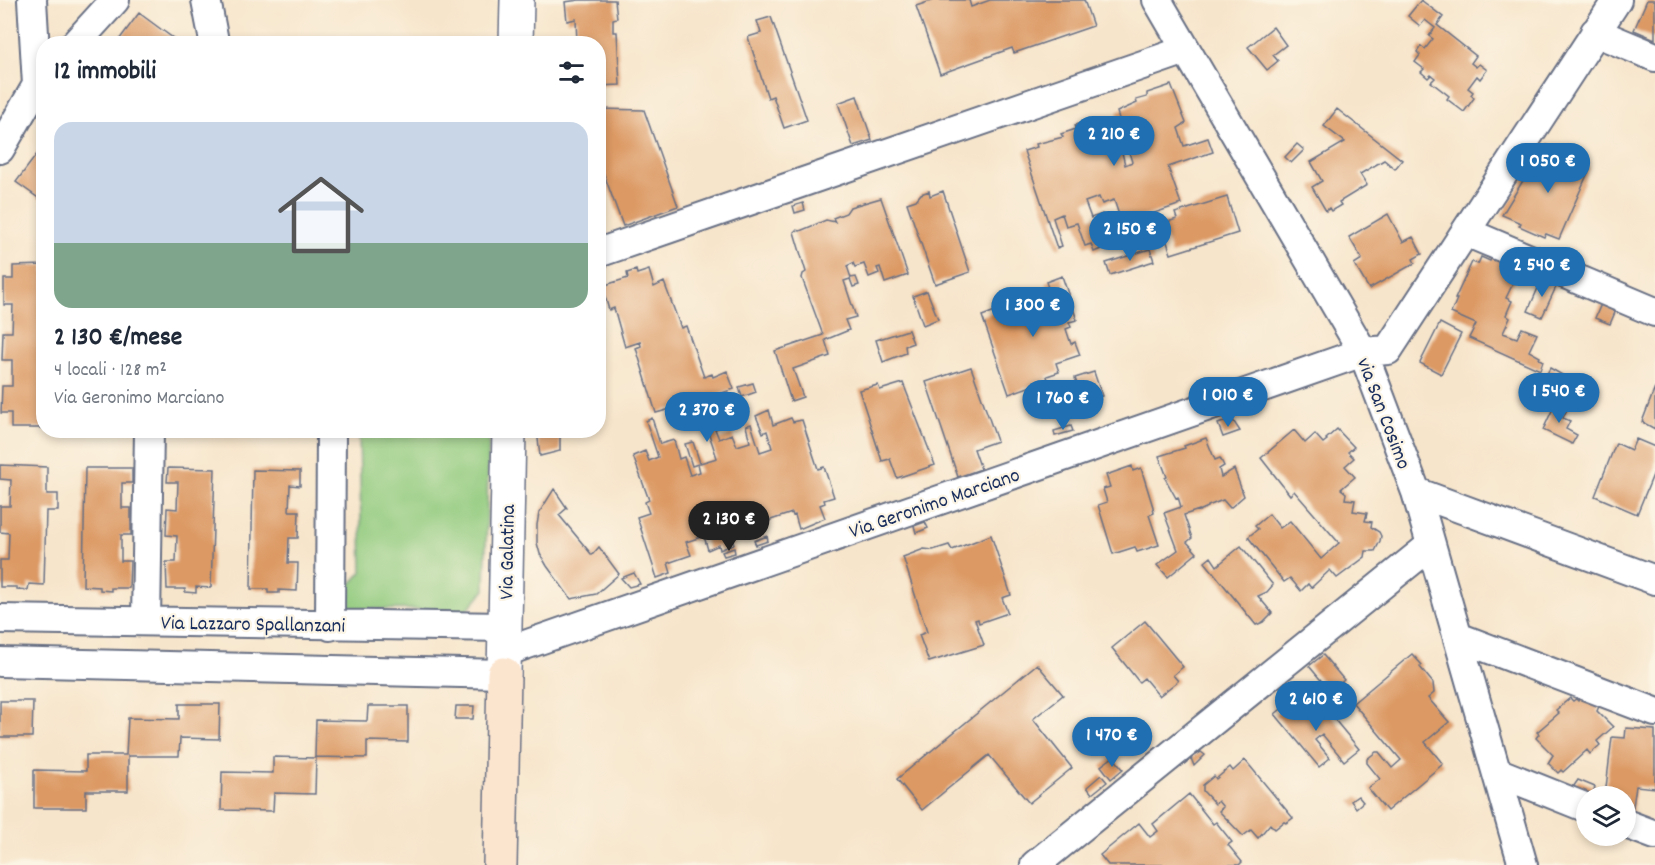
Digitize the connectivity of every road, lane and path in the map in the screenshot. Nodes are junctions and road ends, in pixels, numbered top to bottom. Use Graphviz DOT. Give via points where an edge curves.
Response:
graph roads {
  1 [pos="32,0"];
  2 [pos="115,0"];
  3 [pos="206,0"];
  4 [pos="517,0"];
  5 [pos="1157,0"];
  6 [pos="1617,0"];
  7 [pos="1595,32"];
  8 [pos="82,36"];
  9 [pos="213,36"];
  10 [pos="516,36"];
  11 [pos="36,41"];
  12 [pos="1186,50"];
  13 [pos="1655,57"];
  14 [pos="36,89"];
  15 [pos="0,149"];
  16 [pos="1466,232"];
  17 [pos="606,250"];
  18 [pos="1655,312"];
  19 [pos="1363,352"];
  20 [pos="149,438"];
  21 [pos="331,438"];
  22 [pos="509,438"];
  23 [pos="1416,492"];
  24 [pos="1431,544"];
  25 [pos="1655,580"];
  26 [pos="0,619"];
  27 [pos="146,621"];
  28 [pos="330,626"];
  29 [pos="1458,637"];
  30 [pos="505,651"];
  31 [pos="0,662"];
  32 [pos="1655,712"];
  33 [pos="1497,772"];
  34 [pos="1576,804"];
  35 [pos="1636,828"];
  36 [pos="1655,835"];
  37 [pos="1517,862"];
  38 [pos="500,865"];
  39 [pos="1035,865"];
  1 -- 11 [label="street"];
  2 -- 8 [label="street"];
  3 -- 9 [label="street"];
  4 -- 10 [label="street"];
  5 -- 12 [label="street, via San Cosimo"];
  6 -- 7 [label="street"];
  7 -- 13 [label="street"];
  7 -- 16 [label="street"];
  12 -- 17 [label="street"];
  12 -- 19 [label="street, via San Cosimo"];
  14 -- 15 [label="street"];
  16 -- 18 [label="street"];
  16 -- 19 [label="street, Via Geronimo Marciano" via="1388,350"];
  19 -- 23 [label="street, via San Cosimo"];
  19 -- 30 [label="street, Via Geronimo Marciano"];
  20 -- 27 [label="street"];
  21 -- 28 [label="street"];
  22 -- 30 [label="street, Via Galatina"];
  23 -- 24 [label="street, via San Cosimo"];
  23 -- 25 [label="street"];
  24 -- 29 [label="street, via San Cosimo"];
  24 -- 39 [label="street"];
  26 -- 27 [label="street, Via Lazzaro Spallanzani"];
  27 -- 28 [label="street, Via Lazzaro Spallanzani"];
  28 -- 30 [label="street, Via Lazzaro Spallanzani"];
  29 -- 32 [label="street"];
  29 -- 33 [label="street, via San Cosimo"];
  30 -- 31 [label="street"];
  30 -- 38 [label="main road"];
  33 -- 34 [label="street"];
  33 -- 37 [label="street, via San Cosimo"];
  35 -- 36 [label="street"];
}
